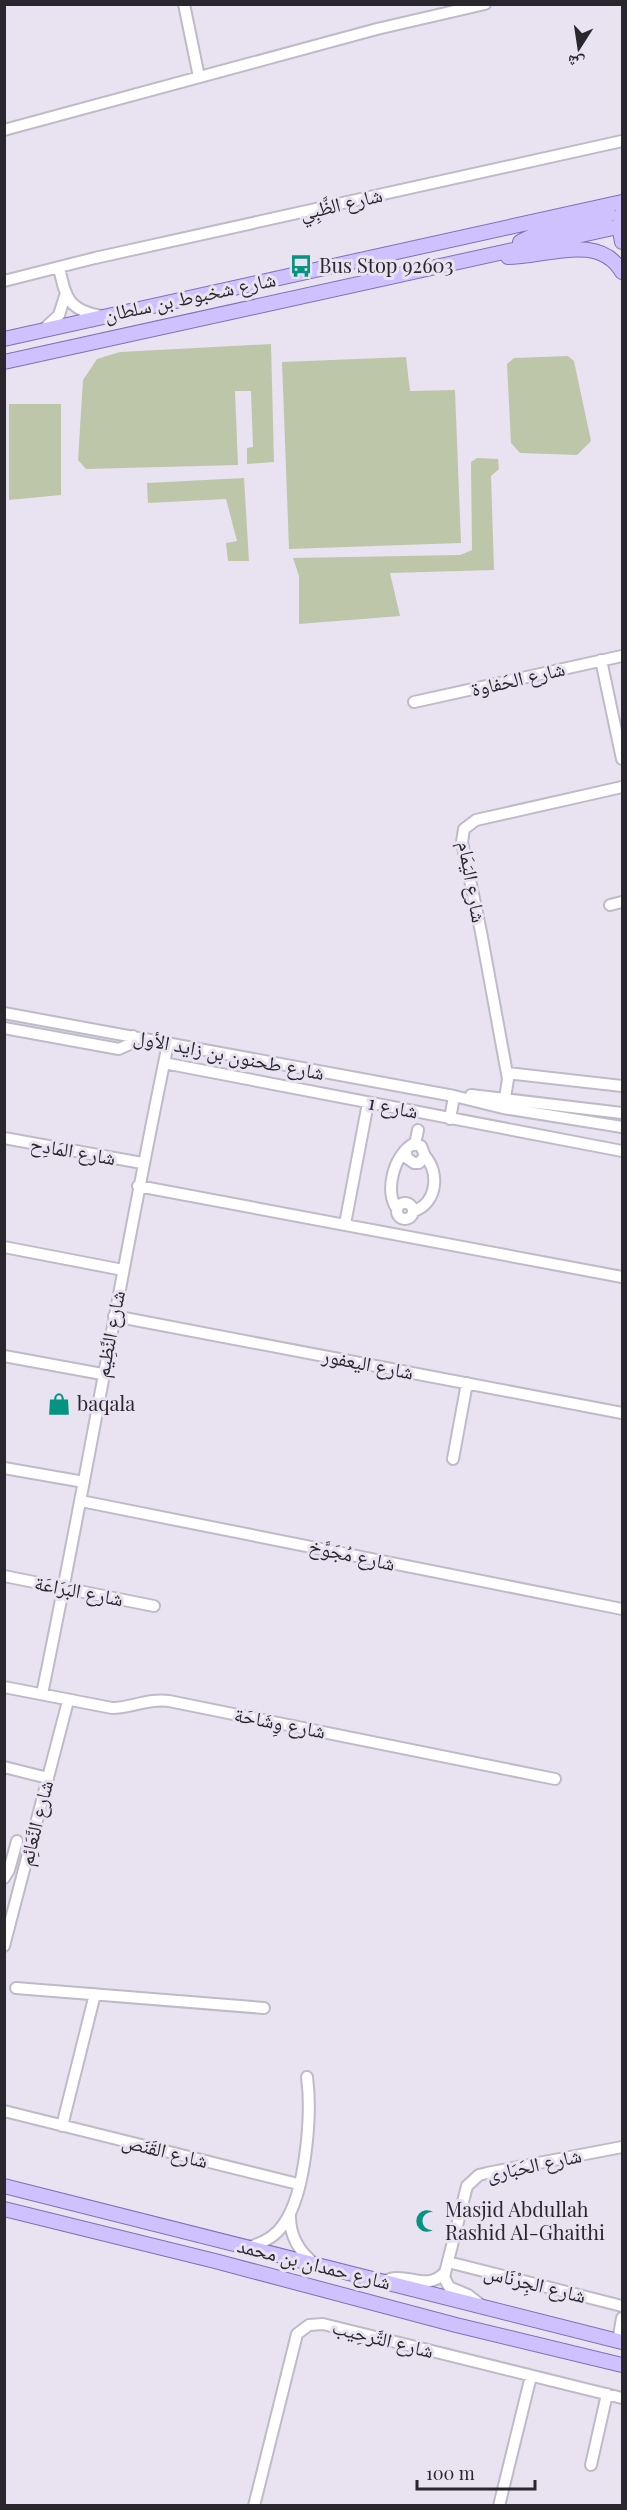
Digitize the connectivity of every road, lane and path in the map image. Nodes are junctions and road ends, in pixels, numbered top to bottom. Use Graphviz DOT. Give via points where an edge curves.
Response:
graph roads {
  1 [pos="184,4"];
  2 [pos="484,4"];
  3 [pos="199,77"];
  4 [pos="4,130"];
  5 [pos="622,141"];
  6 [pos="611,205"];
  7 [pos="622,226"];
  8 [pos="512,250"];
  9 [pos="488,255"];
  10 [pos="59,268"];
  11 [pos="622,272"];
  12 [pos="4,281"];
  13 [pos="65,296"];
  14 [pos="101,316"];
  15 [pos="44,329"];
  16 [pos="4,339"];
  17 [pos="4,362"];
  18 [pos="622,656"];
  19 [pos="601,660"];
  20 [pos="414,702"];
  21 [pos="622,759"];
  22 [pos="622,787"];
  23 [pos="622,902"];
  24 [pos="610,905"];
  25 [pos="4,1013"];
  26 [pos="4,1028"];
  27 [pos="133,1036"];
  28 [pos="168,1044"];
  29 [pos="164,1063"];
  30 [pos="507,1073"];
  31 [pos="622,1086"];
  32 [pos="454,1096"];
  33 [pos="505,1098"];
  34 [pos="368,1102"];
  35 [pos="622,1113"];
  36 [pos="450,1119"];
  37 [pos="420,1122"];
  38 [pos="622,1127"];
  39 [pos="4,1138"];
  40 [pos="416,1144"];
  41 [pos="622,1151"];
  42 [pos="406,1153"];
  43 [pos="425,1156"];
  44 [pos="142,1163"];
  45 [pos="138,1186"];
  46 [pos="345,1224"];
  47 [pos="4,1247"];
  48 [pos="123,1270"];
  49 [pos="622,1277"];
  50 [pos="114,1316"];
  51 [pos="4,1356"];
  52 [pos="102,1374"];
  53 [pos="467,1383"];
  54 [pos="622,1413"];
  55 [pos="453,1459"];
  56 [pos="4,1468"];
  57 [pos="84,1482"];
  58 [pos="81,1501"];
  59 [pos="4,1576"];
  60 [pos="64,1588"];
  61 [pos="154,1606"];
  62 [pos="622,1609"];
  63 [pos="4,1687"];
  64 [pos="42,1695"];
  65 [pos="68,1701"];
  66 [pos="4,1767"];
  67 [pos="48,1779"];
  68 [pos="555,1779"];
  69 [pos="17,1841"];
  70 [pos="4,1878"];
  71 [pos="4,1897"];
  72 [pos="16,1900"];
  73 [pos="4,1946"];
  74 [pos="16,1988"];
  75 [pos="94,1994"];
  76 [pos="264,2008"];
  77 [pos="307,2077"];
  78 [pos="4,2111"];
  79 [pos="62,2126"];
  80 [pos="622,2147"];
  81 [pos="298,2184"];
  82 [pos="4,2186"];
  83 [pos="4,2210"];
  84 [pos="291,2211"];
  85 [pos="249,2247"];
  86 [pos="448,2262"];
  87 [pos="316,2264"];
  88 [pos="444,2273"];
  89 [pos="383,2282"];
  90 [pos="481,2306"];
  91 [pos="622,2306"];
  92 [pos="622,2318"];
  93 [pos="620,2342"];
  94 [pos="622,2365"];
  95 [pos="531,2376"];
  96 [pos="607,2394"];
  97 [pos="622,2398"];
  98 [pos="591,2465"];
  99 [pos="254,2505"];
  100 [pos="499,2505"];
  1 -- 3 [label="street"];
  2 -- 3 [label="street"];
  3 -- 4 [label="street"];
  5 -- 10 [label="street, شارع الظَّبِي"];
  6 -- 7 [label="main road"];
  6 -- 8 [label="main road" via="606,217 532,236"];
  6 -- 14 [label="main road, شارع شخبوط بن سلطان"];
  7 -- 8 [label="main road, شارع شخبوط بن سلطان"];
  8 -- 9 [label="main road, شارع شخبوط بن سلطان"];
  9 -- 11 [label="main road" via="518,257 588,249 606,255"];
  9 -- 17 [label="main road, شارع شخبوط بن سلطان"];
  10 -- 12 [label="street, شارع الظَّبِي"];
  10 -- 13 [label="street"];
  13 -- 14 [label="street" via="81,311"];
  13 -- 15 [label="street" via="58,315"];
  14 -- 15 [label="main road, شارع شخبوط بن سلطان"];
  15 -- 16 [label="main road, شارع شخبوط بن سلطان"];
  18 -- 19 [label="street, شارع الحَفاوة"];
  19 -- 20 [label="street, شارع الحَفاوة"];
  19 -- 21 [label="street"];
  22 -- 30 [label="street, شارع اليَمَام" via="476,820 464,829 462,842"];
  23 -- 24 [label="street"];
  25 -- 27 [label="street, شارع طحنون بن زايد الأول"];
  26 -- 27 [label="street" via="118,1049 130,1044"];
  27 -- 28 [label="street, شارع طحنون بن زايد الأول"];
  28 -- 29 [label="street, شارع النَّظِيم"];
  28 -- 32 [label="street, شارع طحنون بن زايد الأول"];
  29 -- 34 [label="street, شارع 1"];
  29 -- 44 [label="street, شارع النَّظِيم"];
  30 -- 31 [label="street"];
  30 -- 33 [label="street, شارع اليَمَام"];
  32 -- 33 [label="street, شارع طحنون بن زايد الأول"];
  32 -- 36 [label="street"];
  32 -- 38 [label="street, شارع طحنون بن زايد الأول"];
  33 -- 35 [label="street, شارع طحنون بن زايد الأول"];
  34 -- 37 [label="street, شارع 1"];
  34 -- 46 [label="street"];
  36 -- 37 [label="street, شارع 1"];
  36 -- 41 [label="street, شارع 1"];
  37 -- 40 [label="street"];
  39 -- 44 [label="street, شارع المَادِح"];
  40 -- 42 [label="street"];
  40 -- 43 [label="street" via="423,1148"];
  42 -- 43 [label="street" via="414,1163"];
  42 -- 43 [label="street" via="396,1166 391,1190 398,1215 404,1220 427,1204 433,1191 433,1169"];
  44 -- 45 [label="street, شارع النَّظِيم"];
  45 -- 46 [label="street"];
  45 -- 48 [label="street, شارع النَّظِيم"];
  46 -- 49 [label="street"];
  47 -- 48 [label="street"];
  48 -- 50 [label="street, شارع النَّظِيم"];
  50 -- 52 [label="street, شارع النَّظِيم"];
  50 -- 53 [label="street, شارع اليعفور"];
  51 -- 52 [label="street"];
  52 -- 57 [label="street, شارع النَّظِيم"];
  53 -- 54 [label="street, شارع اليعفور"];
  53 -- 55 [label="street"];
  56 -- 57 [label="street"];
  57 -- 58 [label="street, شارع النَّظِيم"];
  58 -- 60 [label="street, شارع النَّظِيم"];
  58 -- 62 [label="street, شارع مُجَوَّخ"];
  59 -- 60 [label="street, شارع البَرَاعَة"];
  60 -- 61 [label="street, شارع البَرَاعَة"];
  60 -- 64 [label="street, شارع النَّظِيم"];
  63 -- 64 [label="street, شارع وِشَاحَة"];
  64 -- 65 [label="street, شارع وِشَاحَة"];
  65 -- 67 [label="street, شارع النَّعَائِم"];
  65 -- 68 [label="street, شارع وِشَاحَة" via="125,1708 155,1699 169,1701"];
  66 -- 67 [label="street"];
  67 -- 72 [label="street, شارع النَّعَائِم"];
  69 -- 70 [label="street"];
  71 -- 72 [label="street"];
  72 -- 73 [label="street, شارع النَّعَائِم"];
  74 -- 75 [label="street"];
  75 -- 76 [label="street"];
  75 -- 79 [label="street"];
  77 -- 81 [label="street" via="310,2112"];
  78 -- 79 [label="street, شارع القَنَص"];
  79 -- 81 [label="street, شارع القَنَص"];
  80 -- 86 [label="street, شارع الحَبَارى" via="479,2175 464,2194"];
  81 -- 84 [label="street"];
  82 -- 85 [label="main road, شارع حمدان بن محمد"];
  83 -- 94 [label="main road, شارع حمدان بن محمد"];
  84 -- 85 [label="street" via="277,2232"];
  84 -- 87 [label="street" via="295,2241"];
  85 -- 87 [label="main road, شارع حمدان بن محمد"];
  86 -- 88 [label="street, شارع الحَبَارى"];
  86 -- 91 [label="street, شارع الجِرْنَاس"];
  87 -- 89 [label="main road, شارع حمدان بن محمد"];
  88 -- 89 [label="street" via="428,2282 399,2277"];
  88 -- 90 [label="street" via="449,2288 473,2298"];
  89 -- 90 [label="main road, شارع حمدان بن محمد"];
  90 -- 93 [label="main road, شارع حمدان بن محمد"];
  92 -- 93 [label="street"];
  95 -- 96 [label="street, شارع التَّرحِيب"];
  95 -- 99 [label="street, شارع التَّرحِيب" via="322,2324 309,2325 297,2334"];
  95 -- 100 [label="street"];
  96 -- 97 [label="street, شارع التَّرحِيب"];
  96 -- 98 [label="street"];
}
